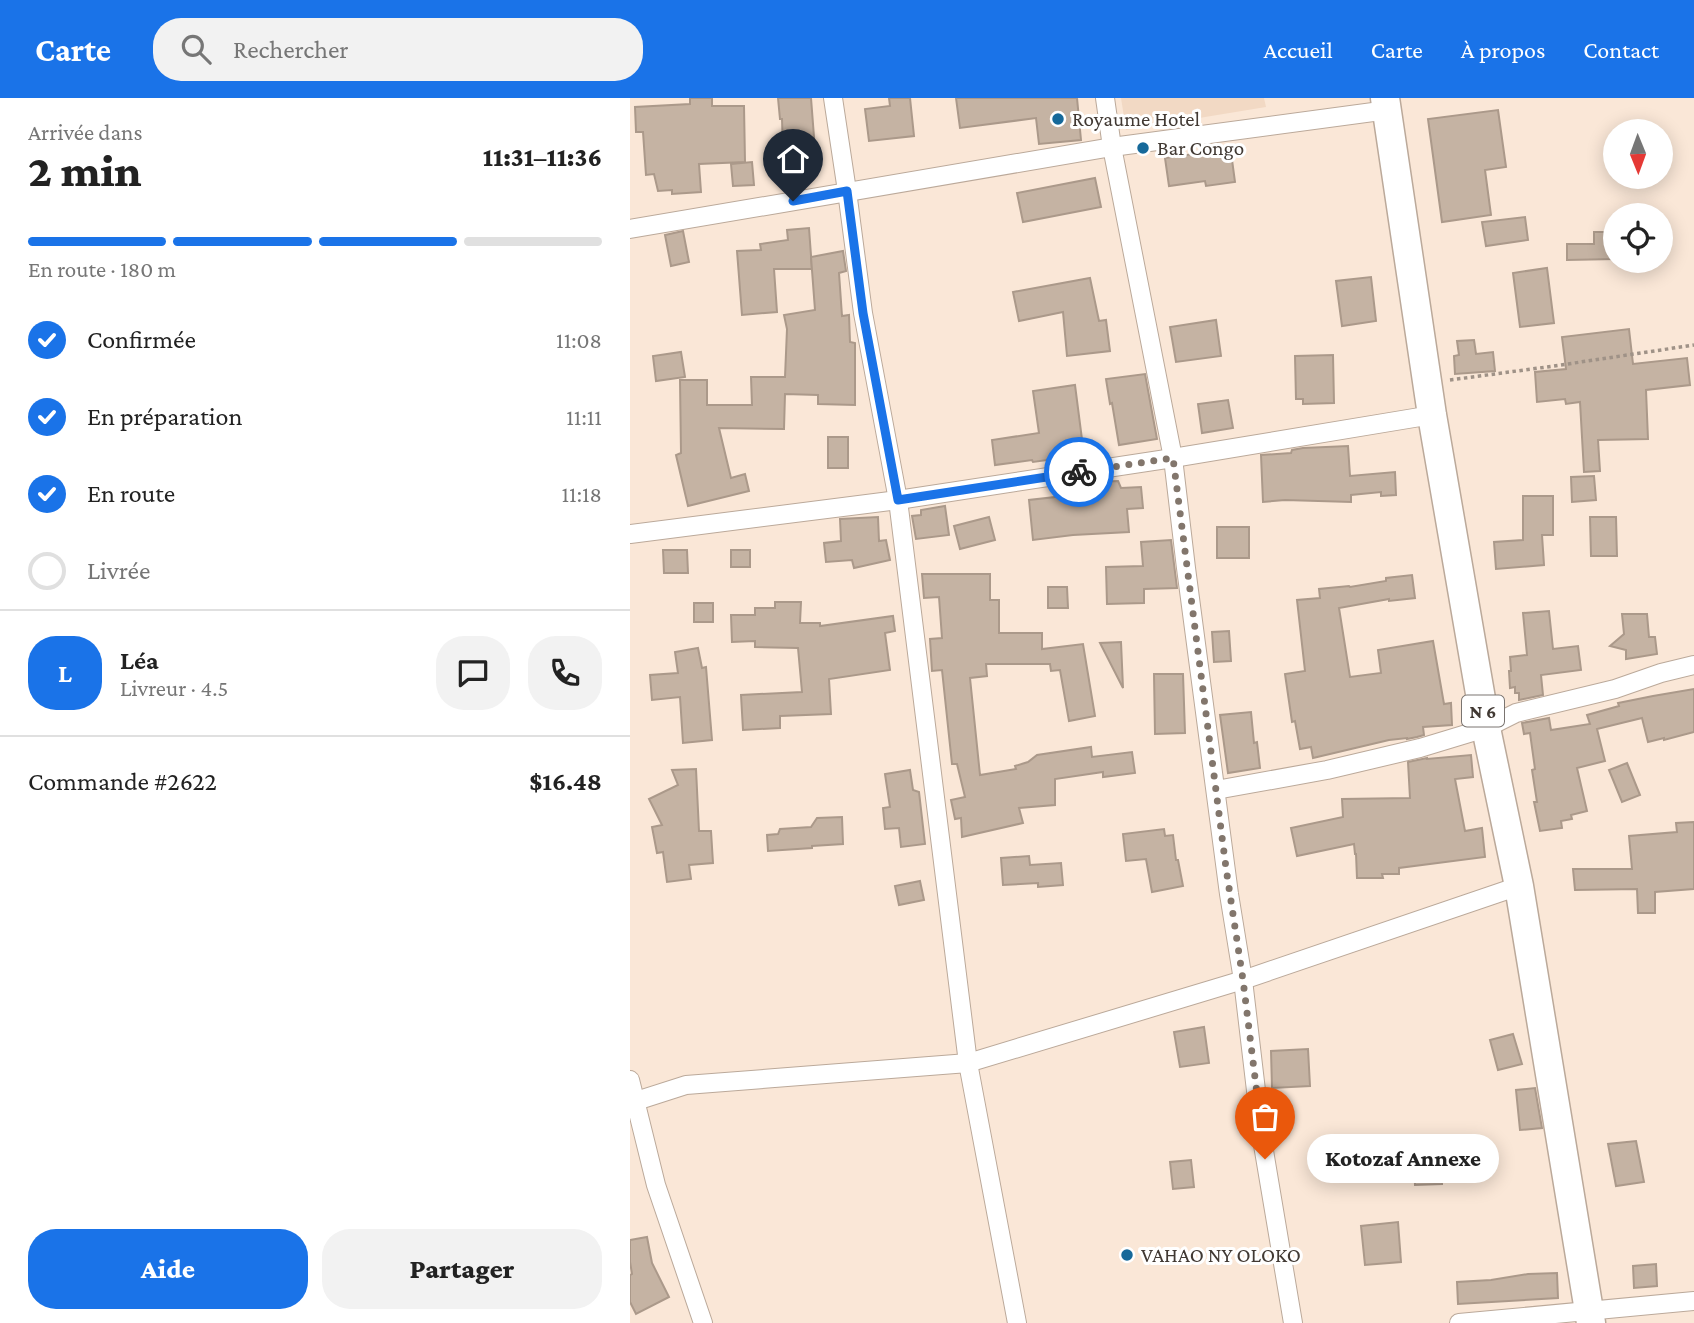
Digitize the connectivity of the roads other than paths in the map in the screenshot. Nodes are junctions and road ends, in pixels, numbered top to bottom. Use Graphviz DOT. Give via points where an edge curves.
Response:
graph roads {
  1 [pos="832,98"];
  2 [pos="1105,98"];
  3 [pos="1386,104"];
  4 [pos="1112,147"];
  5 [pos="847,191"];
  6 [pos="630,229"];
  7 [pos="1432,415"];
  8 [pos="1173,458"];
  9 [pos="898,500"];
  10 [pos="630,534"];
  11 [pos="1694,665"];
  12 [pos="1486,728"];
  13 [pos="1216,790"];
  14 [pos="1519,886"];
  15 [pos="1243,980"];
  16 [pos="968,1063"];
  17 [pos="630,1080"];
  18 [pos="633,1103"];
  19 [pos="1694,1301"];
  20 [pos="1590,1317"];
  21 [pos="703,1323"];
  22 [pos="1017,1323"];
  23 [pos="1293,1323"];
  24 [pos="1459,1323"];
  1 -- 5 [label="street"];
  2 -- 4 [label="street"];
  3 -- 4 [label="street"];
  3 -- 7 [label="main road, N 6"];
  4 -- 5 [label="street"];
  4 -- 8 [label="street"];
  5 -- 6 [label="street"];
  5 -- 9 [label="street" via="863,313"];
  7 -- 8 [label="street"];
  7 -- 12 [label="main road, N 6"];
  8 -- 9 [label="street"];
  8 -- 13 [label="street"];
  9 -- 10 [label="street"];
  9 -- 16 [label="street"];
  11 -- 12 [label="street" via="1516,713"];
  12 -- 13 [label="street" via="1327,770"];
  12 -- 14 [label="main road, N 6"];
  13 -- 15 [label="street"];
  14 -- 15 [label="street"];
  14 -- 20 [label="main road, N 6"];
  15 -- 16 [label="street"];
  15 -- 23 [label="street" via="1261,1133"];
  16 -- 18 [label="street" via="686,1085"];
  16 -- 22 [label="street"];
  17 -- 18 [label="street"];
  18 -- 21 [label="street"];
  19 -- 20 [label="street"];
  20 -- 24 [label="street"];
}
